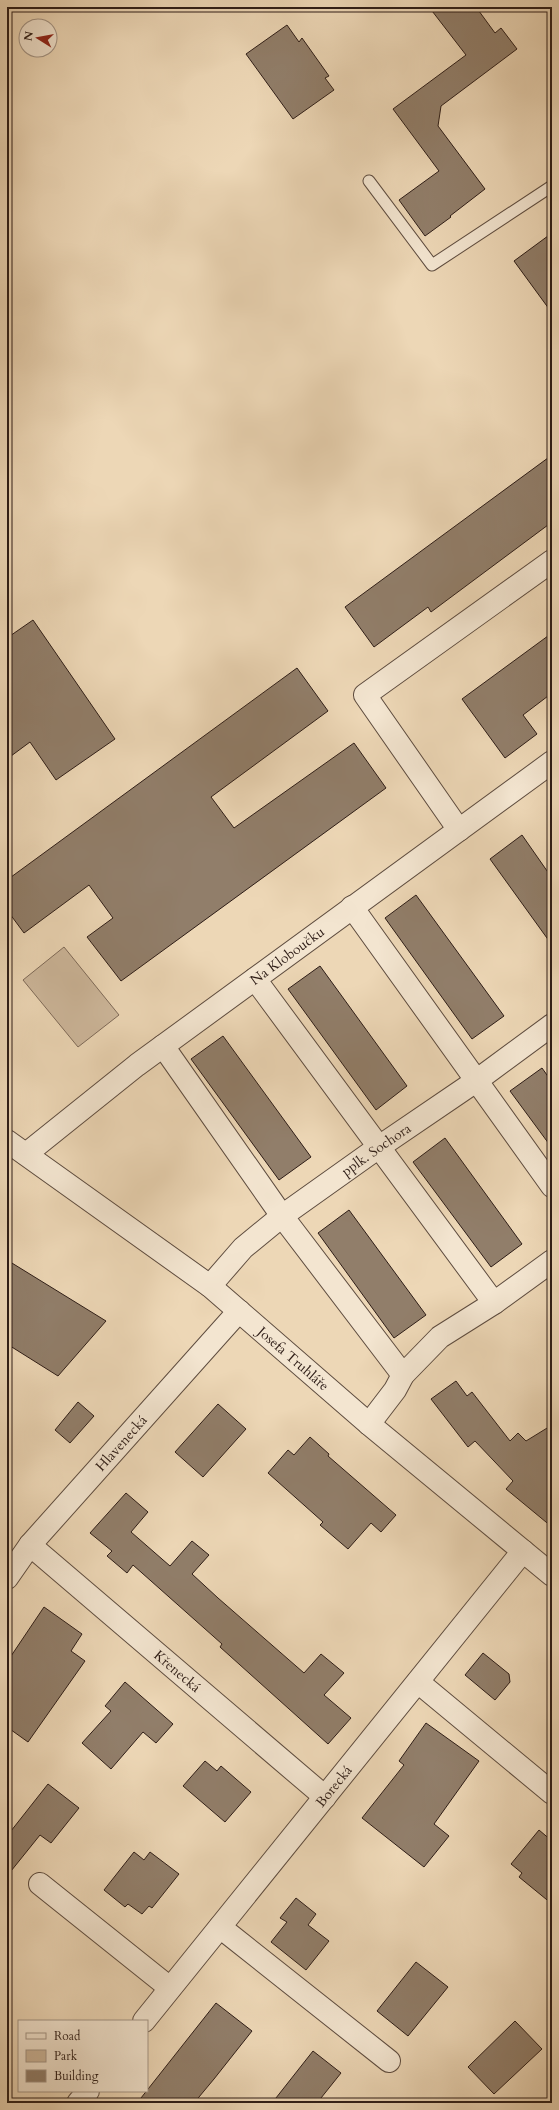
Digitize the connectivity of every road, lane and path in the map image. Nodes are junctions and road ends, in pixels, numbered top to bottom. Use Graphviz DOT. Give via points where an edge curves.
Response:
graph roads {
  1 [pos="369,181"];
  2 [pos="552,186"];
  3 [pos="552,561"];
  4 [pos="552,762"];
  5 [pos="459,830"];
  6 [pos="352,908"];
  7 [pos="255,978"];
  8 [pos="552,1025"];
  9 [pos="163,1046"];
  10 [pos="476,1081"];
  11 [pos="7,1141"];
  12 [pos="379,1147"];
  13 [pos="26,1154"];
  14 [pos="552,1186"];
  15 [pos="282,1216"];
  16 [pos="552,1261"];
  17 [pos="210,1286"];
  18 [pos="494,1303"];
  19 [pos="239,1312"];
  20 [pos="403,1375"];
  21 [pos="369,1424"];
  22 [pos="30,1545"];
  23 [pos="523,1551"];
  24 [pos="552,1575"];
  25 [pos="7,1578"];
  26 [pos="418,1682"];
  27 [pos="552,1793"];
  28 [pos="325,1797"];
  29 [pos="40,1884"];
  30 [pos="220,1927"];
  31 [pos="170,1988"];
  32 [pos="145,2020"];
  33 [pos="389,2061"];
  34 [pos="87,2092"];
  35 [pos="78,2103"];
  1 -- 2 [label="lane" via="432,265"];
  3 -- 5 [label="street" via="365,695"];
  4 -- 5 [label="street, Na Kloboučku"];
  5 -- 6 [label="street, Na Kloboučku"];
  6 -- 7 [label="street, Na Kloboučku"];
  6 -- 10 [label="street"];
  7 -- 9 [label="street, Na Kloboučku"];
  7 -- 12 [label="street"];
  8 -- 10 [label="street, pplk. Sochora"];
  9 -- 13 [label="street, Na Kloboučku"];
  9 -- 15 [label="street"];
  10 -- 12 [label="street, pplk. Sochora"];
  10 -- 14 [label="street"];
  11 -- 13 [label="street, Josefa Truhláře"];
  12 -- 15 [label="street, pplk. Sochora"];
  12 -- 18 [label="street"];
  13 -- 17 [label="street, Josefa Truhláře"];
  15 -- 17 [label="street, pplk. Sochora" via="243,1248"];
  15 -- 20 [label="street"];
  16 -- 18 [label="street"];
  17 -- 19 [label="street, Josefa Truhláře"];
  18 -- 20 [label="street" via="440,1337"];
  19 -- 21 [label="street, Josefa Truhláře"];
  19 -- 22 [label="street, Hlavenecká"];
  20 -- 21 [label="street"];
  21 -- 23 [label="street, Josefa Truhláře"];
  22 -- 25 [label="street, Hlavenecká"];
  22 -- 28 [label="street, Křenecká"];
  23 -- 24 [label="street, Josefa Truhláře"];
  23 -- 26 [label="street, Borecká"];
  26 -- 27 [label="street"];
  26 -- 28 [label="street, Borecká"];
  28 -- 30 [label="street, Borecká"];
  29 -- 31 [label="street"];
  30 -- 31 [label="street, Borecká"];
  30 -- 33 [label="street"];
  31 -- 32 [label="street, Borecká"];
  34 -- 35 [label="street"];
}
